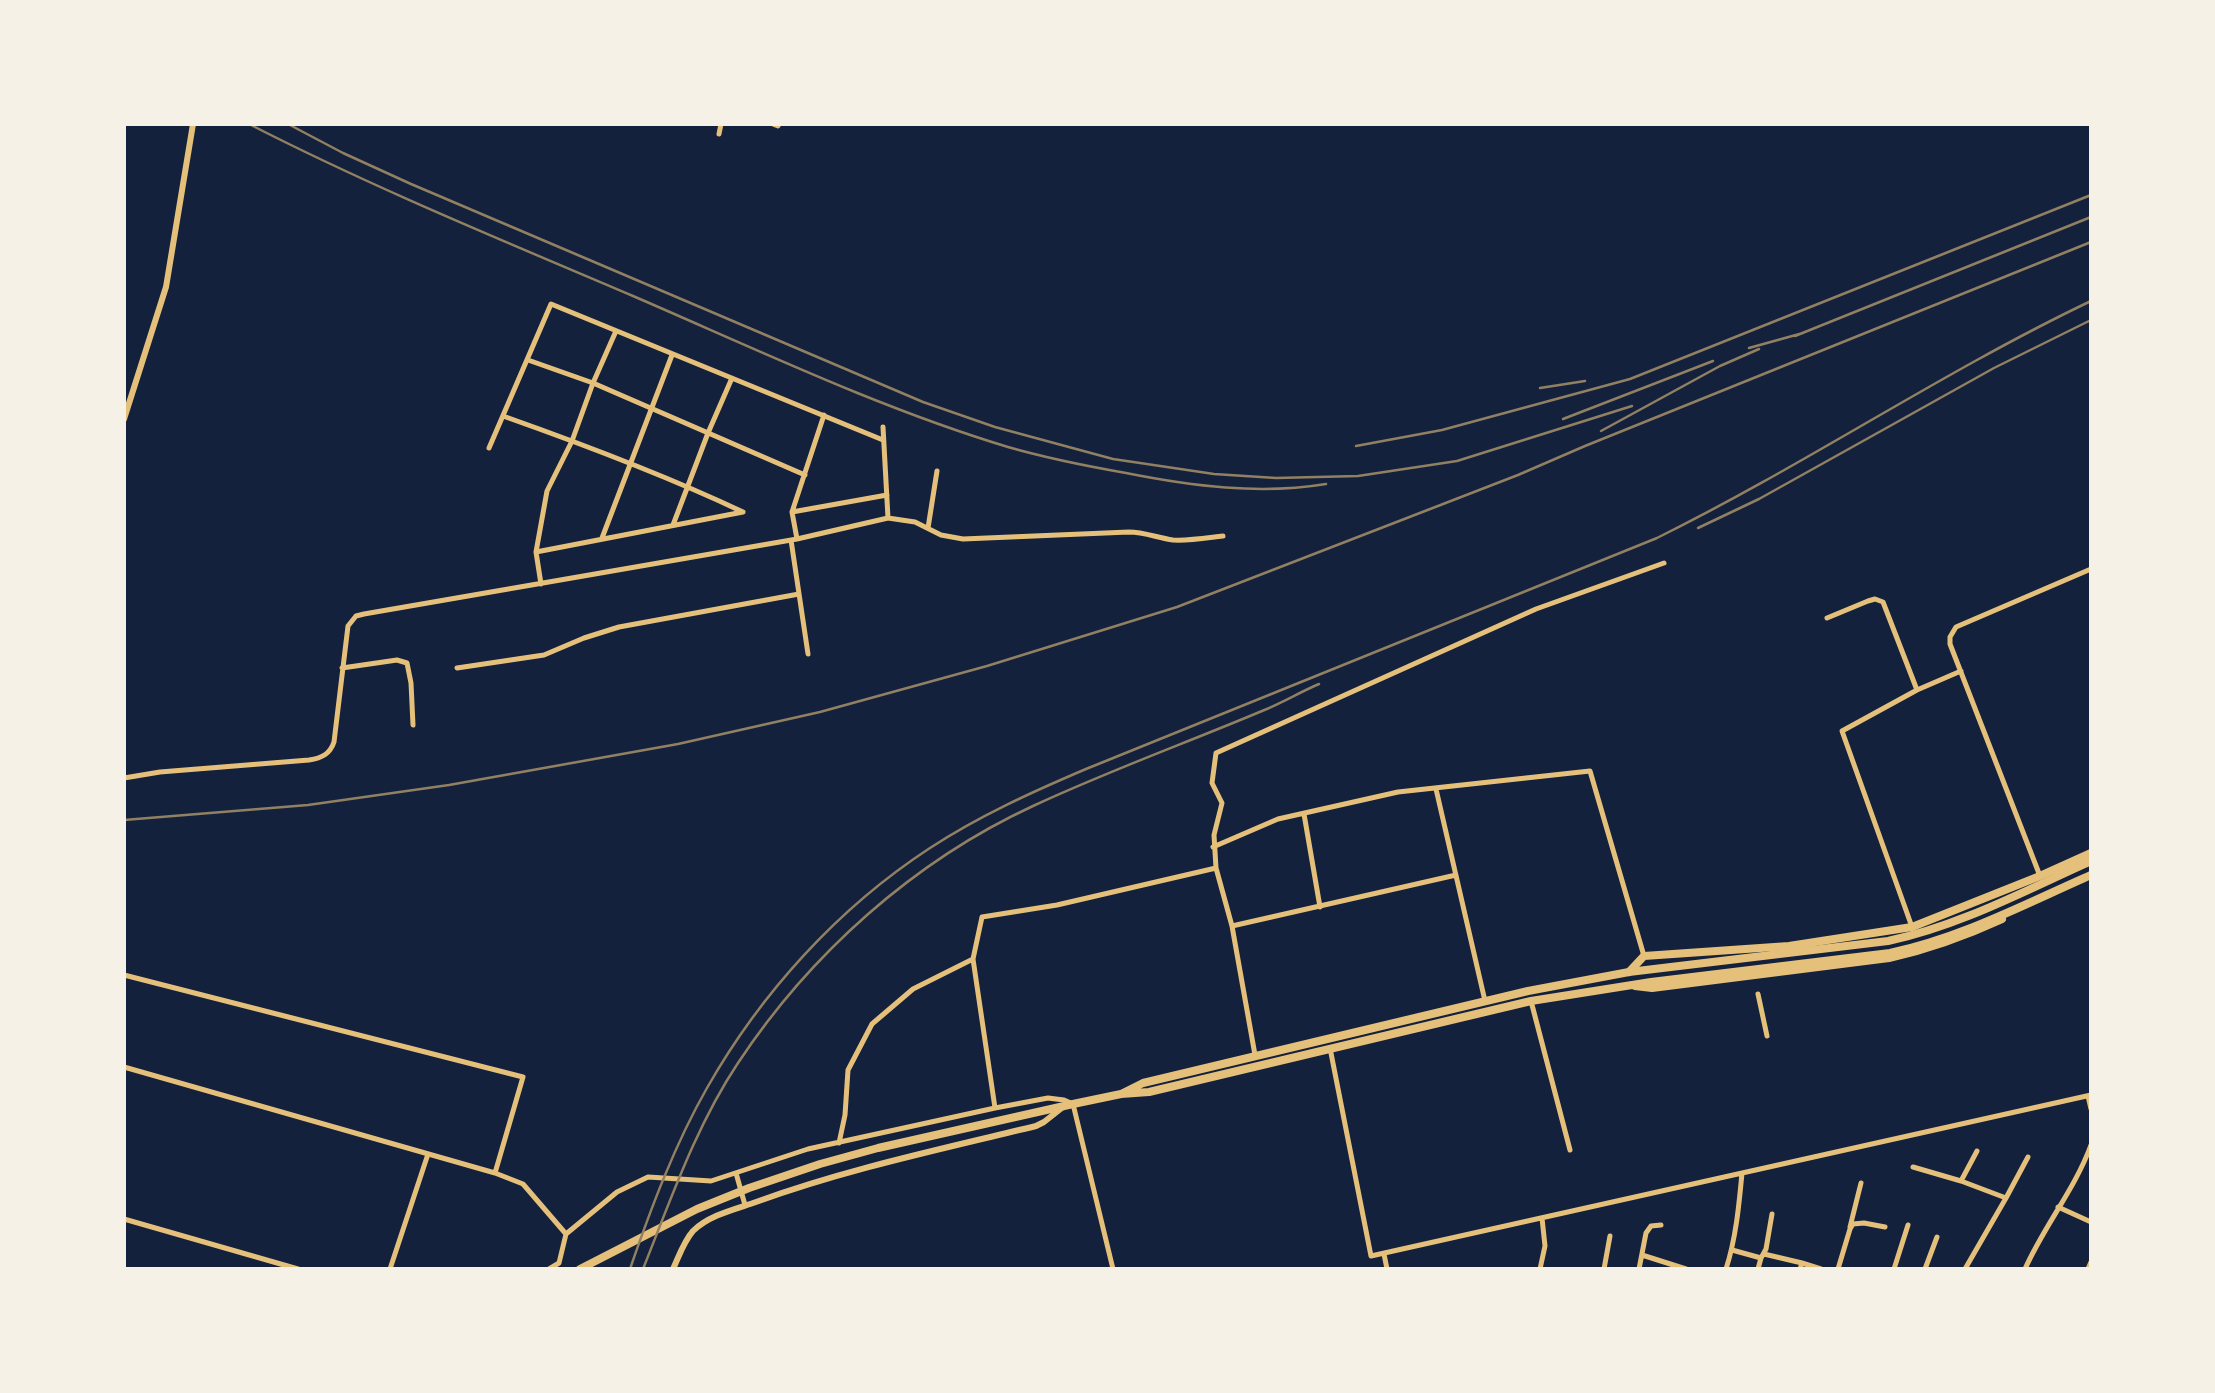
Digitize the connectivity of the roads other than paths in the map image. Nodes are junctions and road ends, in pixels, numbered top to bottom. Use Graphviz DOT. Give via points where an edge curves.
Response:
graph roads {
  1 [pos="193,124"];
  2 [pos="721,124"];
  3 [pos="773,124"];
  4 [pos="779,124"];
  5 [pos="719,134"];
  6 [pos="616,331"];
  7 [pos="672,355"];
  8 [pos="528,360"];
  9 [pos="732,378"];
  10 [pos="593,383"];
  11 [pos="653,408"];
  12 [pos="824,415"];
  13 [pos="503,416"];
  14 [pos="124,419"];
  15 [pos="883,427"];
  16 [pos="708,433"];
  17 [pos="883,440"];
  18 [pos="572,441"];
  19 [pos="489,448"];
  20 [pos="630,463"];
  21 [pos="937,471"];
  22 [pos="805,475"];
  23 [pos="687,486"];
  24 [pos="887,495"];
  25 [pos="792,512"];
  26 [pos="888,518"];
  27 [pos="673,525"];
  28 [pos="928,528"];
  29 [pos="1223,536"];
  30 [pos="602,538"];
  31 [pos="794,540"];
  32 [pos="536,552"];
  33 [pos="1664,563"];
  34 [pos="2091,569"];
  35 [pos="541,584"];
  36 [pos="799,594"];
  37 [pos="1827,618"];
  38 [pos="808,654"];
  39 [pos="342,668"];
  40 [pos="457,668"];
  41 [pos="1961,671"];
  42 [pos="1917,690"];
  43 [pos="414,725"];
  44 [pos="124,778"];
  45 [pos="1436,789"];
  46 [pos="1304,814"];
  47 [pos="1213,847"];
  48 [pos="2091,853"];
  49 [pos="2091,861"];
  50 [pos="1216,868"];
  51 [pos="1456,875"];
  52 [pos="2040,876"];
  53 [pos="2091,877"];
  54 [pos="1320,907"];
  55 [pos="1232,926"];
  56 [pos="1912,927"];
  57 [pos="1644,956"];
  58 [pos="973,959"];
  59 [pos="1629,972"];
  60 [pos="124,975"];
  61 [pos="1630,985"];
  62 [pos="1528,991"];
  63 [pos="1758,994"];
  64 [pos="1485,1001"];
  65 [pos="1531,1001"];
  66 [pos="1767,1036"];
  67 [pos="1330,1048"];
  68 [pos="1255,1055"];
  69 [pos="124,1067"];
  70 [pos="1121,1094"];
  71 [pos="2089,1096"];
  72 [pos="1073,1104"];
  73 [pos="1063,1107"];
  74 [pos="995,1108"];
  75 [pos="2091,1109"];
  76 [pos="839,1143"];
  77 [pos="2091,1145"];
  78 [pos="1570,1150"];
  79 [pos="1977,1151"];
  80 [pos="428,1154"];
  81 [pos="2028,1157"];
  82 [pos="1913,1167"];
  83 [pos="495,1173"];
  84 [pos="736,1173"];
  85 [pos="1742,1173"];
  86 [pos="1961,1181"];
  87 [pos="1861,1182"];
  88 [pos="2006,1198"];
  89 [pos="745,1206"];
  90 [pos="2058,1208"];
  91 [pos="1772,1214"];
  92 [pos="1542,1218"];
  93 [pos="124,1219"];
  94 [pos="2091,1222"];
  95 [pos="1661,1225"];
  96 [pos="1908,1225"];
  97 [pos="1885,1227"];
  98 [pos="1850,1229"];
  99 [pos="566,1234"];
  100 [pos="1610,1236"];
  101 [pos="1937,1237"];
  102 [pos="1732,1250"];
  103 [pos="1384,1254"];
  104 [pos="1642,1255"];
  105 [pos="1762,1256"];
  106 [pos="2091,1262"];
  107 [pos="1801,1266"];
  108 [pos="293,1268"];
  109 [pos="390,1269"];
  110 [pos="549,1269"];
  111 [pos="580,1269"];
  112 [pos="673,1269"];
  113 [pos="1113,1269"];
  114 [pos="1387,1269"];
  115 [pos="1540,1269"];
  116 [pos="1604,1269"];
  117 [pos="1639,1269"];
  118 [pos="1686,1269"];
  119 [pos="1726,1269"];
  120 [pos="1758,1269"];
  121 [pos="1821,1269"];
  122 [pos="1838,1269"];
  123 [pos="1894,1269"];
  124 [pos="1925,1269"];
  125 [pos="1965,1269"];
  126 [pos="2025,1269"];
  127 [pos="2088,1269"];
  1 -- 14 [label="street" via="166,287"];
  2 -- 5 [label="street"];
  3 -- 4 [label="street"];
  6 -- 7 [label="street"];
  6 -- 8 [label="street" via="551,304"];
  6 -- 10 [label="street"];
  7 -- 9 [label="street"];
  7 -- 11 [label="street"];
  8 -- 10 [label="street"];
  8 -- 13 [label="street"];
  9 -- 12 [label="street"];
  9 -- 16 [label="street"];
  10 -- 11 [label="street"];
  10 -- 18 [label="street"];
  11 -- 16 [label="street"];
  11 -- 20 [label="street"];
  12 -- 17 [label="street"];
  12 -- 22 [label="street"];
  13 -- 18 [label="street"];
  13 -- 19 [label="street"];
  15 -- 17 [label="street"];
  16 -- 22 [label="street"];
  16 -- 23 [label="street"];
  17 -- 24 [label="street"];
  18 -- 20 [label="street"];
  18 -- 32 [label="street" via="547,491"];
  20 -- 23 [label="street"];
  20 -- 30 [label="street"];
  21 -- 28 [label="street"];
  22 -- 25 [label="street"];
  23 -- 27 [label="street"];
  23 -- 27 [label="street" via="743,512"];
  24 -- 25 [label="street"];
  24 -- 26 [label="street"];
  25 -- 31 [label="street"];
  26 -- 28 [label="street"];
  26 -- 31 [label="street"];
  27 -- 30 [label="street"];
  28 -- 29 [label="street" via="963,539 1129,532 1171,540"];
  30 -- 32 [label="street"];
  31 -- 35 [label="street"];
  31 -- 36 [label="street"];
  32 -- 35 [label="street"];
  33 -- 47 [label="street" via="1536,609 1216,752 1212,783 1222,803"];
  34 -- 41 [label="street" via="1956,626 1950,637"];
  35 -- 39 [label="street" via="356,616 348,626"];
  36 -- 38 [label="street"];
  36 -- 40 [label="street" via="619,627 544,655"];
  37 -- 42 [label="street" via="1875,599 1883,602"];
  39 -- 43 [label="street" via="397,660 407,663"];
  39 -- 44 [label="street" via="334,742 319,759"];
  41 -- 42 [label="street"];
  41 -- 52 [label="street"];
  42 -- 56 [label="street" via="1842,731"];
  45 -- 46 [label="street" via="1398,792"];
  45 -- 51 [label="street"];
  45 -- 57 [label="street" via="1590,771"];
  46 -- 47 [label="street" via="1278,819"];
  46 -- 54 [label="street"];
  47 -- 50 [label="street"];
  48 -- 52 [label="main road"];
  49 -- 59 [label="main road" via="1922,934"];
  50 -- 55 [label="street"];
  50 -- 58 [label="street" via="1057,905 982,917"];
  51 -- 54 [label="street"];
  51 -- 64 [label="street"];
  52 -- 56 [label="main road"];
  53 -- 61 [label="main road" via="1926,946"];
  53 -- 61 [label="main road" via="1925,950 1653,988"];
  54 -- 55 [label="street"];
  55 -- 68 [label="street"];
  56 -- 57 [label="main road" via="1789,946"];
  57 -- 59 [label="main road"];
  58 -- 74 [label="street"];
  58 -- 76 [label="street" via="913,989 872,1024 848,1070"];
  59 -- 62 [label="main road"];
  60 -- 83 [label="street" via="523,1077"];
  61 -- 65 [label="main road"];
  62 -- 64 [label="main road"];
  62 -- 65 [label="main road"];
  63 -- 66 [label="street"];
  64 -- 68 [label="main road"];
  65 -- 67 [label="main road"];
  65 -- 78 [label="street"];
  67 -- 70 [label="main road" via="1149,1092"];
  67 -- 103 [label="street" via="1371,1256"];
  68 -- 70 [label="main road" via="1143,1083"];
  69 -- 80 [label="street"];
  70 -- 72 [label="main road"];
  71 -- 75 [label="street"];
  71 -- 85 [label="street"];
  72 -- 73 [label="main road"];
  72 -- 74 [label="street" via="1048,1098"];
  72 -- 113 [label="street"];
  73 -- 89 [label="street" via="1036,1126 797,1188"];
  73 -- 111 [label="main road" via="866,1151 748,1188"];
  74 -- 76 [label="street"];
  76 -- 84 [label="street"];
  77 -- 90 [label="street"];
  79 -- 86 [label="street"];
  80 -- 83 [label="street"];
  80 -- 109 [label="street"];
  81 -- 88 [label="street"];
  82 -- 86 [label="street"];
  83 -- 99 [label="street" via="523,1184"];
  84 -- 89 [label="street"];
  84 -- 99 [label="street" via="711,1181 648,1177 617,1192"];
  85 -- 92 [label="street"];
  85 -- 102 [label="street"];
  86 -- 88 [label="street"];
  87 -- 98 [label="street"];
  88 -- 125 [label="street"];
  89 -- 112 [label="street" via="693,1231"];
  90 -- 94 [label="street"];
  90 -- 126 [label="street"];
  91 -- 105 [label="street"];
  92 -- 103 [label="street"];
  92 -- 115 [label="street" via="1545,1246"];
  93 -- 108 [label="street"];
  95 -- 104 [label="street" via="1651,1226 1646,1233"];
  96 -- 123 [label="street"];
  97 -- 98 [label="street" via="1856,1223"];
  98 -- 122 [label="street"];
  99 -- 110 [label="street" via="559,1263"];
  100 -- 116 [label="street"];
  101 -- 124 [label="street"];
  102 -- 105 [label="street"];
  102 -- 119 [label="street"];
  103 -- 114 [label="street"];
  104 -- 117 [label="street"];
  104 -- 118 [label="street"];
  105 -- 107 [label="street"];
  105 -- 120 [label="street"];
  106 -- 127 [label="street"];
  107 -- 121 [label="street"];
}
